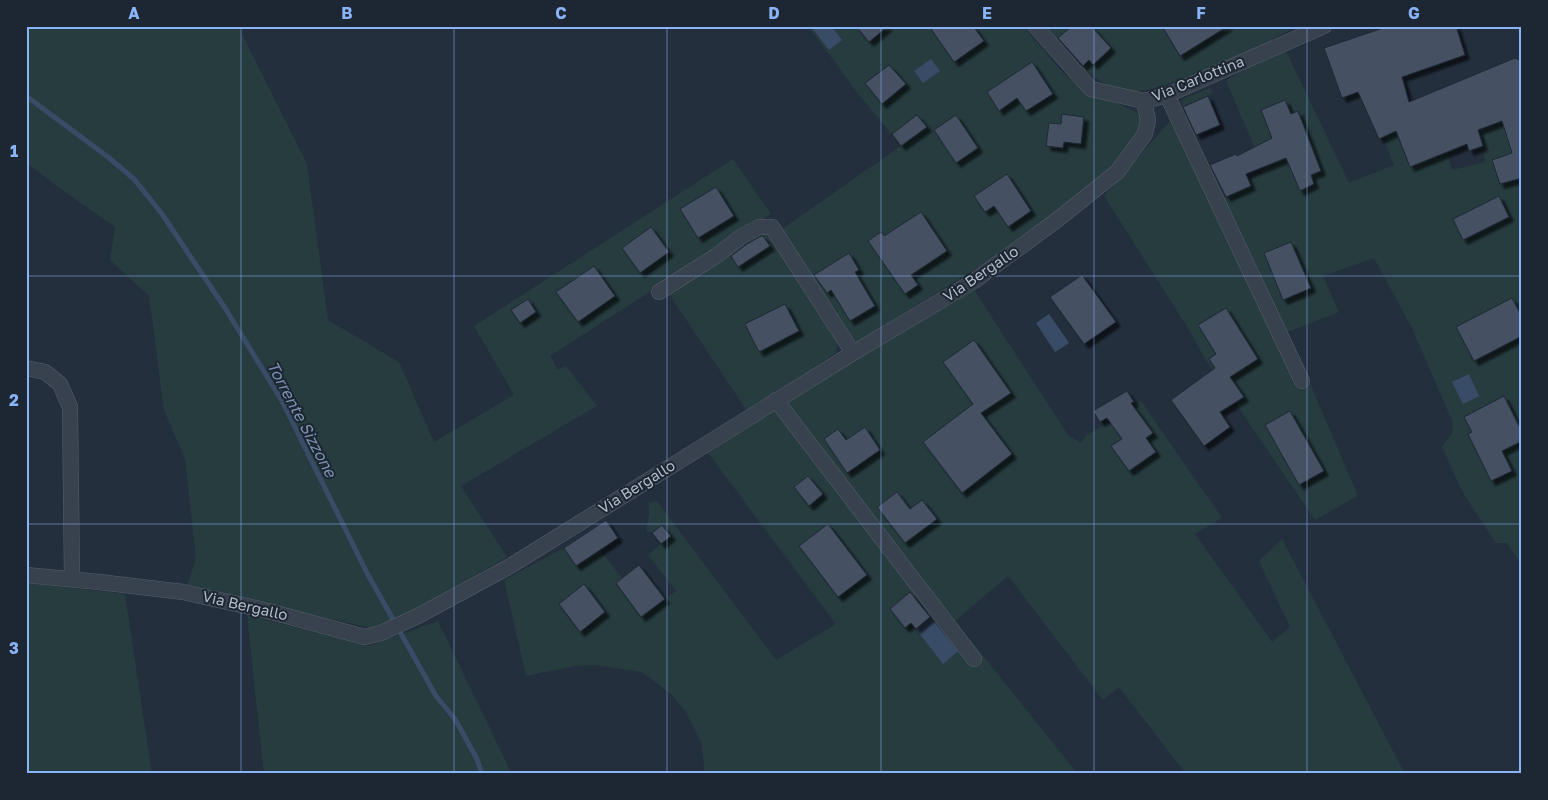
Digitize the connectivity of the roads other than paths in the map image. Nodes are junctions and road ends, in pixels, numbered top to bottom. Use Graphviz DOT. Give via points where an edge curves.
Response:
graph roads {
  1 [pos="1035,26"];
  2 [pos="1324,26"];
  3 [pos="1167,95"];
  4 [pos="1144,101"];
  5 [pos="659,292"];
  6 [pos="853,353"];
  7 [pos="26,368"];
  8 [pos="1302,381"];
  9 [pos="776,400"];
  10 [pos="26,575"];
  11 [pos="72,579"];
  12 [pos="974,659"];
  1 -- 4 [label="street, Via Carlottina" via="1092,89"];
  2 -- 3 [label="street, Via Carlottina"];
  3 -- 4 [label="street, Via Carlottina"];
  3 -- 8 [label="street"];
  4 -- 6 [label="street, Via Bergallo" via="1148,120 1145,134 1117,172 974,280"];
  5 -- 6 [label="street" via="742,236 759,227 772,228"];
  6 -- 9 [label="street, Via Bergallo"];
  7 -- 11 [label="street" via="45,372 60,384 70,407"];
  9 -- 11 [label="street, Via Bergallo" via="512,565 381,633 365,636 183,592"];
  9 -- 12 [label="street"];
  10 -- 11 [label="street, Via Bergallo"];
}
